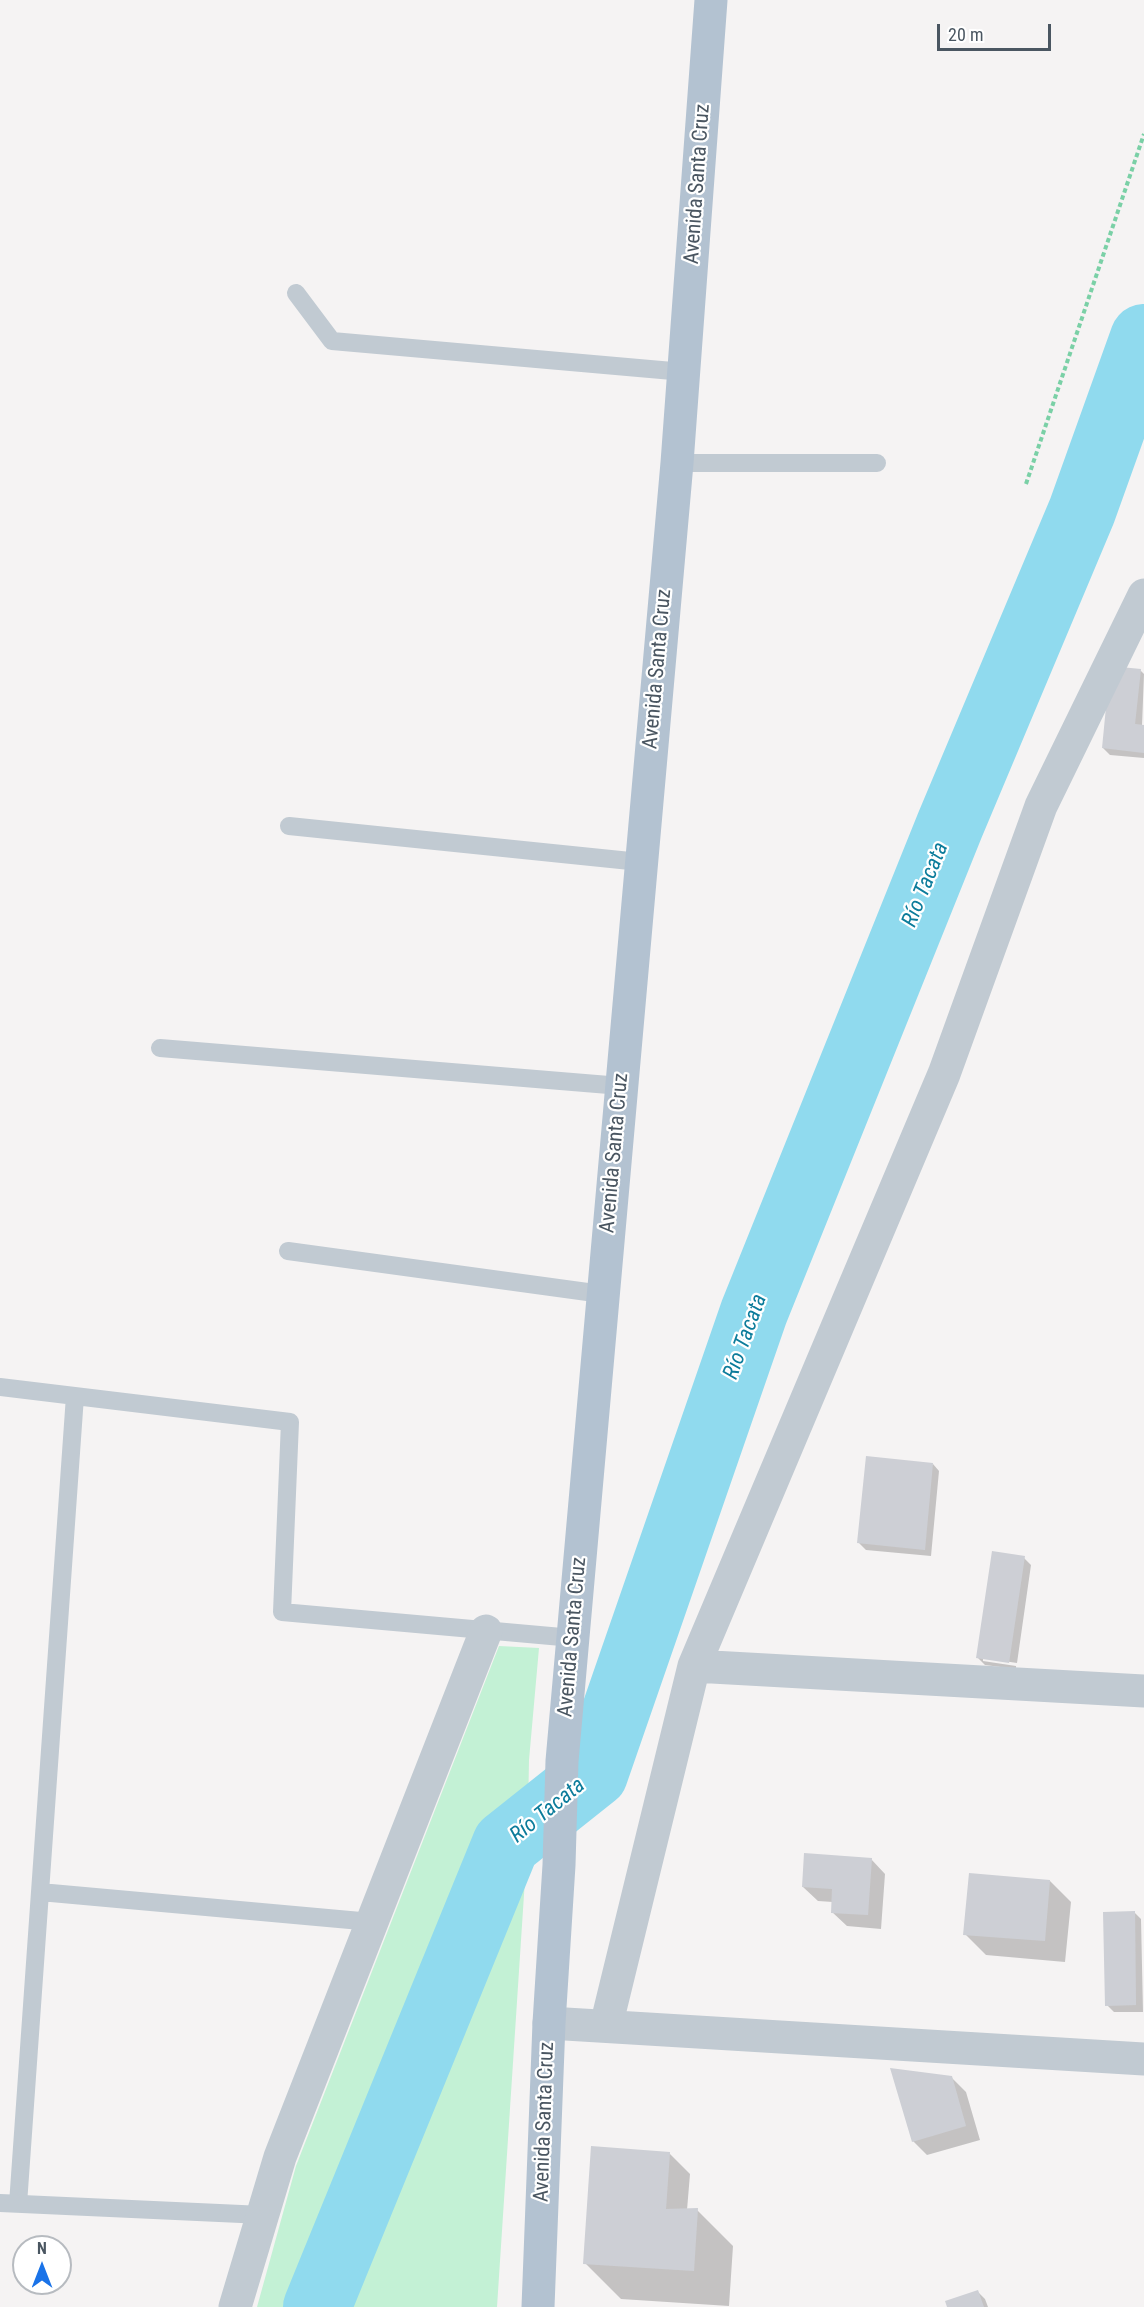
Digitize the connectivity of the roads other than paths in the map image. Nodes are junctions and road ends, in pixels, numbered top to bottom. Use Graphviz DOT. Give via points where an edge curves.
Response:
graph roads {
  1 [pos="711,0"];
  2 [pos="296,294"];
  3 [pos="684,372"];
  4 [pos="677,463"];
  5 [pos="877,463"];
  6 [pos="1144,595"];
  7 [pos="289,826"];
  8 [pos="640,862"];
  9 [pos="160,1048"];
  10 [pos="621,1086"];
  11 [pos="288,1251"];
  12 [pos="602,1294"];
  13 [pos="0,1387"];
  14 [pos="75,1396"];
  15 [pos="486,1630"];
  16 [pos="573,1638"];
  17 [pos="694,1666"];
  18 [pos="1144,1691"];
  19 [pos="40,1892"];
  20 [pos="372,1922"];
  21 [pos="549,2023"];
  22 [pos="606,2026"];
  23 [pos="1144,2059"];
  24 [pos="9,2204"];
  25 [pos="263,2215"];
  26 [pos="235,2307"];
  27 [pos="538,2307"];
  1 -- 3 [label="main road, Avenida Santa Cruz"];
  2 -- 3 [label="lane" via="332,341"];
  3 -- 4 [label="main road, Avenida Santa Cruz"];
  4 -- 5 [label="lane"];
  4 -- 8 [label="main road, Avenida Santa Cruz"];
  6 -- 17 [label="street" via="1041,806 944,1074"];
  7 -- 8 [label="lane"];
  8 -- 10 [label="main road, Avenida Santa Cruz"];
  9 -- 10 [label="lane"];
  10 -- 12 [label="main road, Avenida Santa Cruz"];
  11 -- 12 [label="lane"];
  12 -- 16 [label="main road, Avenida Santa Cruz"];
  13 -- 14 [label="lane"];
  14 -- 15 [label="lane" via="290,1422 282,1612"];
  14 -- 19 [label="lane"];
  15 -- 16 [label="lane"];
  15 -- 20 [label="street"];
  16 -- 21 [label="main road, Avenida Santa Cruz" via="562,1761"];
  17 -- 18 [label="street"];
  17 -- 22 [label="street"];
  19 -- 20 [label="lane"];
  19 -- 24 [label="lane"];
  20 -- 25 [label="street" via="280,2157"];
  21 -- 22 [label="street"];
  21 -- 27 [label="main road, Avenida Santa Cruz"];
  22 -- 23 [label="street"];
  24 -- 25 [label="lane"];
  25 -- 26 [label="street"];
}
